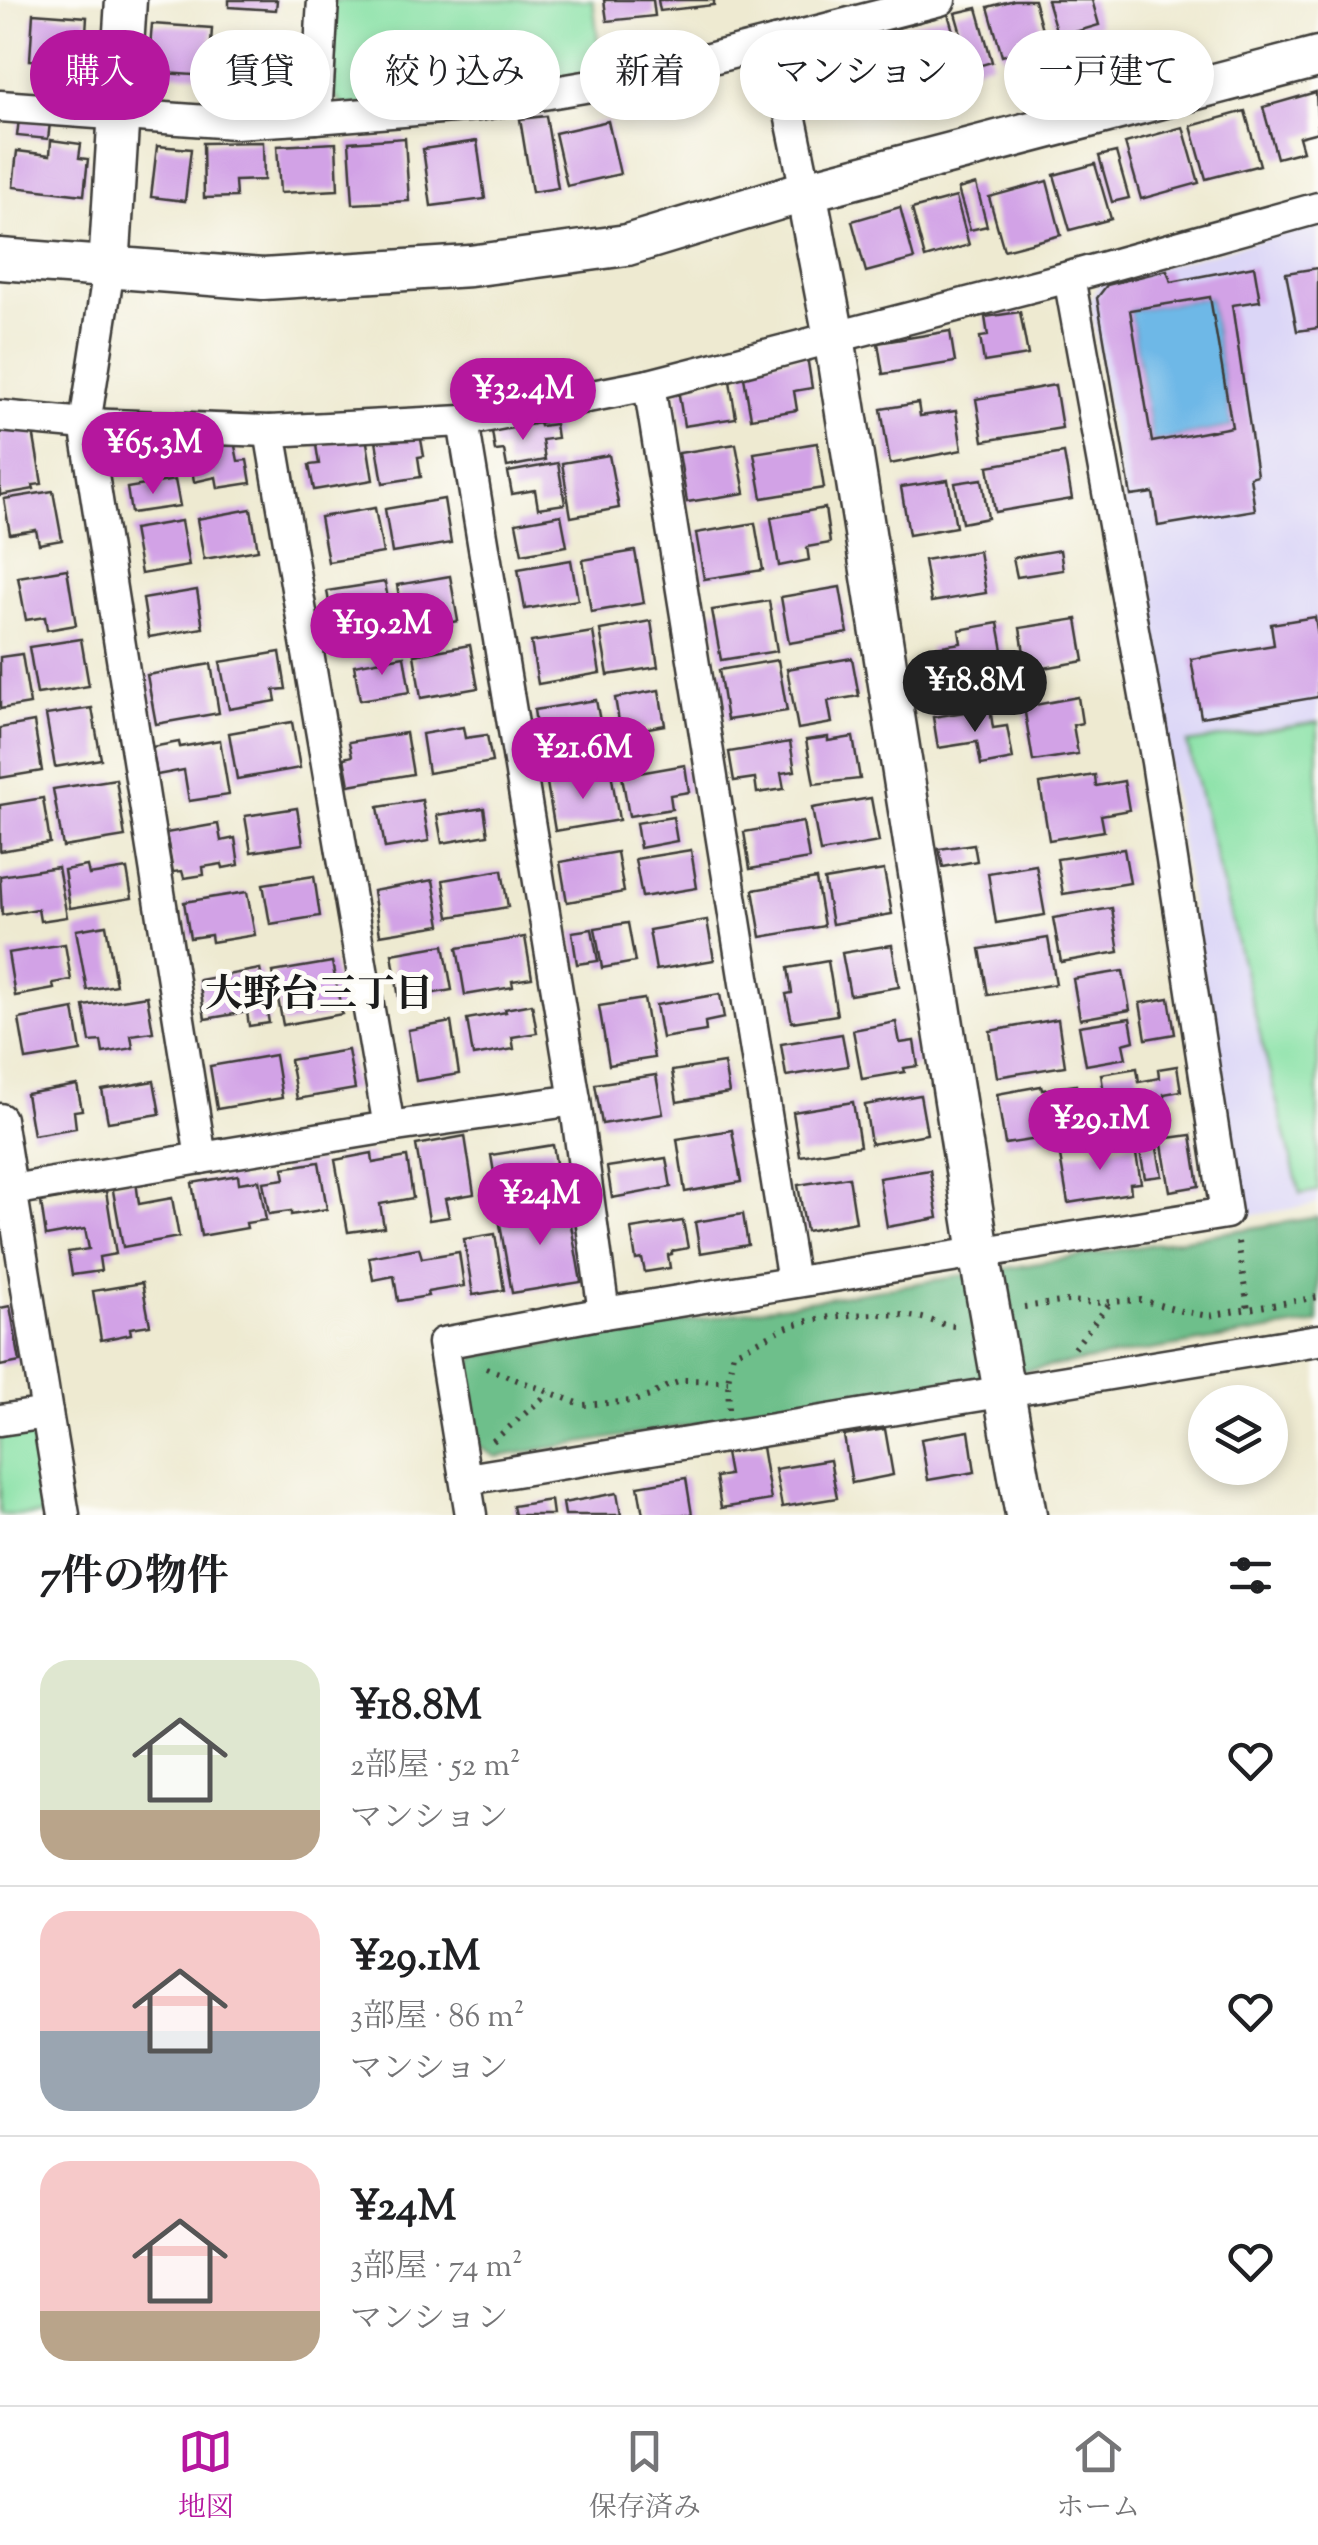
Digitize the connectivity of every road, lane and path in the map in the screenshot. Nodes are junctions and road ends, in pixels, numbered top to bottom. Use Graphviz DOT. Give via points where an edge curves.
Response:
graph roads {
  1 [pos="126,0"];
  2 [pos="324,0"];
  3 [pos="940,0"];
  4 [pos="124,30"];
  5 [pos="322,30"];
  6 [pos="822,30"];
  7 [pos="740,51"];
  8 [pos="1318,56"];
  9 [pos="0,106"];
  10 [pos="30,108"];
  11 [pos="330,117"];
  12 [pos="170,119"];
  13 [pos="120,120"];
  14 [pos="283,120"];
  15 [pos="791,120"];
  16 [pos="806,192"];
  17 [pos="1318,208"];
  18 [pos="0,259"];
  19 [pos="109,268"];
  20 [pos="1068,277"];
  21 [pos="834,337"];
  22 [pos="649,385"];
  23 [pos="0,416"];
  24 [pos="463,421"];
  25 [pos="86,424"];
  26 [pos="270,431"];
  27 [pos="575,1100"];
  28 [pos="0,1119"];
  29 [pos="389,1126"];
  30 [pos="201,1158"];
  31 [pos="6,1192"];
  32 [pos="1226,1213"];
  33 [pos="979,1252"];
  34 [pos="793,1282"];
  35 [pos="1318,1297"];
  36 [pos="1111,1302"];
  37 [pos="1248,1310"];
  38 [pos="604,1313"];
  39 [pos="991,1317"];
  40 [pos="1318,1340"];
  41 [pos="443,1343"];
  42 [pos="728,1381"];
  43 [pos="1058,1382"];
  44 [pos="1004,1391"];
  45 [pos="549,1393"];
  46 [pos="46,1413"];
  47 [pos="0,1420"];
  48 [pos="730,1436"];
  49 [pos="466,1472"];
  50 [pos="64,1515"];
  51 [pos="471,1515"];
  52 [pos="1026,1515"];
  1 -- 4 [label="street"];
  2 -- 5 [label="street"];
  3 -- 6 [label="street"];
  7 -- 11 [label="street" via="626,80 478,106"];
  8 -- 16 [label="street"];
  9 -- 10 [label="street"];
  12 -- 14 [label="street"];
  13 -- 19 [label="street"];
  15 -- 16 [label="street"];
  16 -- 19 [label="street" via="626,245 470,266 262,279"];
  16 -- 21 [label="street"];
  17 -- 20 [label="street"];
  18 -- 19 [label="street"];
  19 -- 25 [label="street"];
  20 -- 21 [label="street"];
  20 -- 32 [label="street" via="1156,762"];
  21 -- 22 [label="street"];
  21 -- 33 [label="street"];
  22 -- 24 [label="street"];
  22 -- 34 [label="street"];
  23 -- 25 [label="street"];
  24 -- 26 [label="street"];
  24 -- 27 [label="street"];
  25 -- 26 [label="street"];
  25 -- 30 [label="street"];
  26 -- 29 [label="street"];
  27 -- 29 [label="street"];
  27 -- 38 [label="street"];
  28 -- 31 [label="street"];
  29 -- 30 [label="street"];
  30 -- 31 [label="street"];
  31 -- 46 [label="street"];
  32 -- 33 [label="street"];
  32 -- 37 [label="path" via="1237,1234"];
  33 -- 34 [label="street"];
  33 -- 39 [label="street"];
  34 -- 38 [label="street"];
  35 -- 37 [label="path"];
  36 -- 37 [label="path" via="1141,1300 1208,1316"];
  36 -- 39 [label="path" via="1068,1301"];
  36 -- 43 [label="path" via="1062,1364"];
  38 -- 41 [label="street"];
  39 -- 42 [label="path" via="949,1326 918,1316 830,1316 733,1353"];
  39 -- 44 [label="street"];
  40 -- 43 [label="street"];
  41 -- 45 [label="path" via="479,1366"];
  41 -- 49 [label="street"];
  42 -- 45 [label="path" via="684,1380 633,1401 583,1405"];
  42 -- 48 [label="path"];
  43 -- 44 [label="street"];
  44 -- 48 [label="street"];
  44 -- 52 [label="street"];
  45 -- 49 [label="path"];
  46 -- 47 [label="street"];
  46 -- 50 [label="street"];
  48 -- 49 [label="street"];
  49 -- 51 [label="street"];
}
